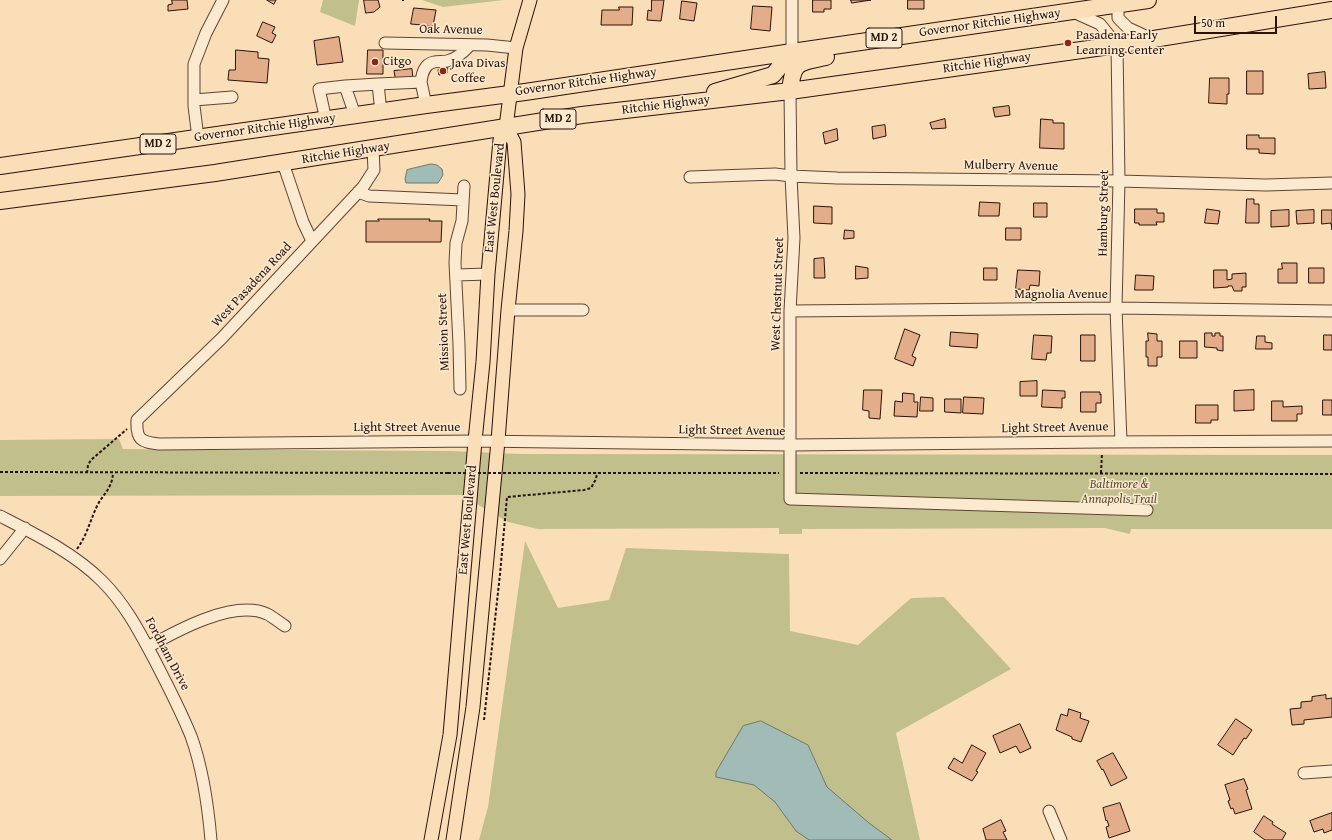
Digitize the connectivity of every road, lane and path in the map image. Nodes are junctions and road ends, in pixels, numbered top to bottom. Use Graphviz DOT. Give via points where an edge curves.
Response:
graph roads {
  1 [pos="223,0"];
  2 [pos="530,0"];
  3 [pos="792,0"];
  4 [pos="1148,0"];
  5 [pos="1118,2"];
  6 [pos="1332,10"];
  7 [pos="1071,11"];
  8 [pos="911,34"];
  9 [pos="1153,39"];
  10 [pos="384,43"];
  11 [pos="470,45"];
  12 [pos="1117,45"];
  13 [pos="516,48"];
  14 [pos="792,52"];
  15 [pos="421,82"];
  16 [pos="378,84"];
  17 [pos="345,86"];
  18 [pos="790,91"];
  19 [pos="509,94"];
  20 [pos="232,97"];
  21 [pos="194,100"];
  22 [pos="673,104"];
  23 [pos="426,105"];
  24 [pos="380,112"];
  25 [pos="355,115"];
  26 [pos="326,120"];
  27 [pos="506,127"];
  28 [pos="198,138"];
  29 [pos="373,149"];
  30 [pos="283,163"];
  31 [pos="0,166"];
  32 [pos="791,176"];
  33 [pos="690,177"];
  34 [pos="1119,181"];
  35 [pos="1332,183"];
  36 [pos="464,186"];
  37 [pos="358,192"];
  38 [pos="463,200"];
  39 [pos="0,201"];
  40 [pos="312,241"];
  41 [pos="456,274"];
  42 [pos="488,274"];
  43 [pos="1116,308"];
  44 [pos="508,310"];
  45 [pos="583,310"];
  46 [pos="790,311"];
  47 [pos="1332,311"];
  48 [pos="460,389"];
  49 [pos="137,420"];
  50 [pos="475,441"];
  51 [pos="498,441"];
  52 [pos="1332,441"];
  53 [pos="1102,442"];
  54 [pos="1121,442"];
  55 [pos="790,446"];
  56 [pos="0,472"];
  57 [pos="87,473"];
  58 [pos="113,473"];
  59 [pos="597,473"];
  60 [pos="790,473"];
  61 [pos="1100,473"];
  62 [pos="1332,474"];
  63 [pos="507,497"];
  64 [pos="1147,510"];
  65 [pos="0,516"];
  66 [pos="25,528"];
  67 [pos="72,557"];
  68 [pos="0,559"];
  69 [pos="285,626"];
  70 [pos="148,647"];
  71 [pos="1332,771"];
  72 [pos="1304,773"];
  73 [pos="1049,811"];
  74 [pos="211,840"];
  75 [pos="431,840"];
  76 [pos="453,840"];
  77 [pos="1061,840"];
  1 -- 21 [label="street" via="194,64"];
  2 -- 13 [label="main road"];
  3 -- 14 [label="street"];
  4 -- 5 [label="highway, Governor Ritchie Highway / MD 2"];
  5 -- 7 [label="highway, Governor Ritchie Highway / MD 2"];
  5 -- 9 [label="street" via="1118,18 1128,28"];
  6 -- 9 [label="highway, Ritchie Highway / MD 2"];
  7 -- 8 [label="highway, Governor Ritchie Highway / MD 2"];
  7 -- 12 [label="street" via="1100,24"];
  8 -- 14 [label="highway, Governor Ritchie Highway / MD 2"];
  8 -- 18 [label="highway" via="802,62 792,74"];
  9 -- 12 [label="highway, Ritchie Highway / MD 2"];
  10 -- 11 [label="street, Oak Avenue"];
  11 -- 13 [label="street, Oak Avenue"];
  11 -- 15 [label="street" via="464,52 447,61 433,62 426,66"];
  12 -- 18 [label="highway, Ritchie Highway / MD 2"];
  12 -- 34 [label="street, Hamburg Street"];
  13 -- 19 [label="main road"];
  14 -- 19 [label="highway, Governor Ritchie Highway / MD 2"];
  14 -- 22 [label="highway" via="773,75"];
  15 -- 16 [label="street"];
  15 -- 23 [label="street"];
  16 -- 17 [label="street"];
  16 -- 24 [label="street"];
  17 -- 25 [label="street"];
  17 -- 26 [label="street" via="319,90"];
  18 -- 22 [label="highway, Ritchie Highway / MD 2"];
  18 -- 32 [label="street, West Chestnut Street"];
  19 -- 23 [label="highway, Governor Ritchie Highway / MD 2"];
  19 -- 27 [label="main road"];
  20 -- 21 [label="street"];
  21 -- 28 [label="street"];
  22 -- 27 [label="highway, Ritchie Highway / MD 2"];
  23 -- 24 [label="highway, Governor Ritchie Highway / MD 2"];
  24 -- 25 [label="highway, Governor Ritchie Highway / MD 2"];
  25 -- 26 [label="highway, Governor Ritchie Highway / MD 2"];
  26 -- 28 [label="highway, Governor Ritchie Highway / MD 2"];
  27 -- 29 [label="highway, Ritchie Highway / MD 2"];
  27 -- 42 [label="main road, East West Boulevard" via="500,140"];
  27 -- 44 [label="main road, East West Boulevard" via="514,142 518,194"];
  28 -- 31 [label="highway, Governor Ritchie Highway / MD 2"];
  29 -- 30 [label="highway, Ritchie Highway / MD 2"];
  29 -- 37 [label="street, West Pasadena Road" via="374,170"];
  30 -- 39 [label="highway, Ritchie Highway / MD 2"];
  30 -- 40 [label="street"];
  32 -- 33 [label="street, Mulberry Avenue" via="775,174"];
  32 -- 34 [label="street, Mulberry Avenue"];
  32 -- 46 [label="street, West Chestnut Street" via="794,238"];
  34 -- 35 [label="street, Mulberry Avenue" via="1266,185"];
  34 -- 43 [label="street, Hamburg Street"];
  36 -- 38 [label="street, Mission Street"];
  37 -- 38 [label="street" via="369,196"];
  37 -- 40 [label="street, West Pasadena Road"];
  38 -- 41 [label="street, Mission Street" via="462,221 456,243"];
  40 -- 49 [label="street, West Pasadena Road" via="222,338"];
  41 -- 42 [label="street, Mission Street"];
  41 -- 48 [label="street, Mission Street"];
  42 -- 50 [label="main road, East West Boulevard"];
  43 -- 46 [label="street, Magnolia Avenue"];
  43 -- 47 [label="street, Magnolia Avenue"];
  43 -- 54 [label="street, Hamburg Street"];
  44 -- 45 [label="street"];
  44 -- 51 [label="main road, East West Boulevard"];
  46 -- 55 [label="street, West Chestnut Street"];
  49 -- 50 [label="street, Light Street Avenue" via="136,432 140,438 145,442 159,444"];
  49 -- 57 [label="path" via="90,460"];
  50 -- 51 [label="street, Light Street Avenue"];
  50 -- 75 [label="main road, East West Boulevard" via="450,735"];
  51 -- 55 [label="street, Light Street Avenue"];
  51 -- 76 [label="main road, East West Boulevard" via="474,707"];
  52 -- 54 [label="street, Light Street Avenue"];
  53 -- 54 [label="street, Light Street Avenue"];
  53 -- 55 [label="street, Light Street Avenue"];
  53 -- 61 [label="path"];
  55 -- 60 [label="street, West Chestnut Street"];
  56 -- 57 [label="path"];
  57 -- 58 [label="path"];
  58 -- 59 [label="path, bridge"];
  58 -- 67 [label="path" via="109,489 98,505 85,538"];
  59 -- 60 [label="path"];
  59 -- 63 [label="path" via="591,488 584,490"];
  60 -- 61 [label="path"];
  60 -- 64 [label="street, West Chestnut Street" via="790,499"];
  61 -- 62 [label="path"];
  65 -- 66 [label="street, Fordham Drive"];
  66 -- 67 [label="street, Fordham Drive"];
  66 -- 68 [label="street"];
  67 -- 70 [label="street, Fordham Drive" via="102,581 123,605"];
  69 -- 70 [label="street" via="266,614 253,610 234,611 190,624"];
  70 -- 74 [label="street, Fordham Drive" via="191,737 206,793"];
  71 -- 72 [label="street"];
  73 -- 77 [label="street"];
}
